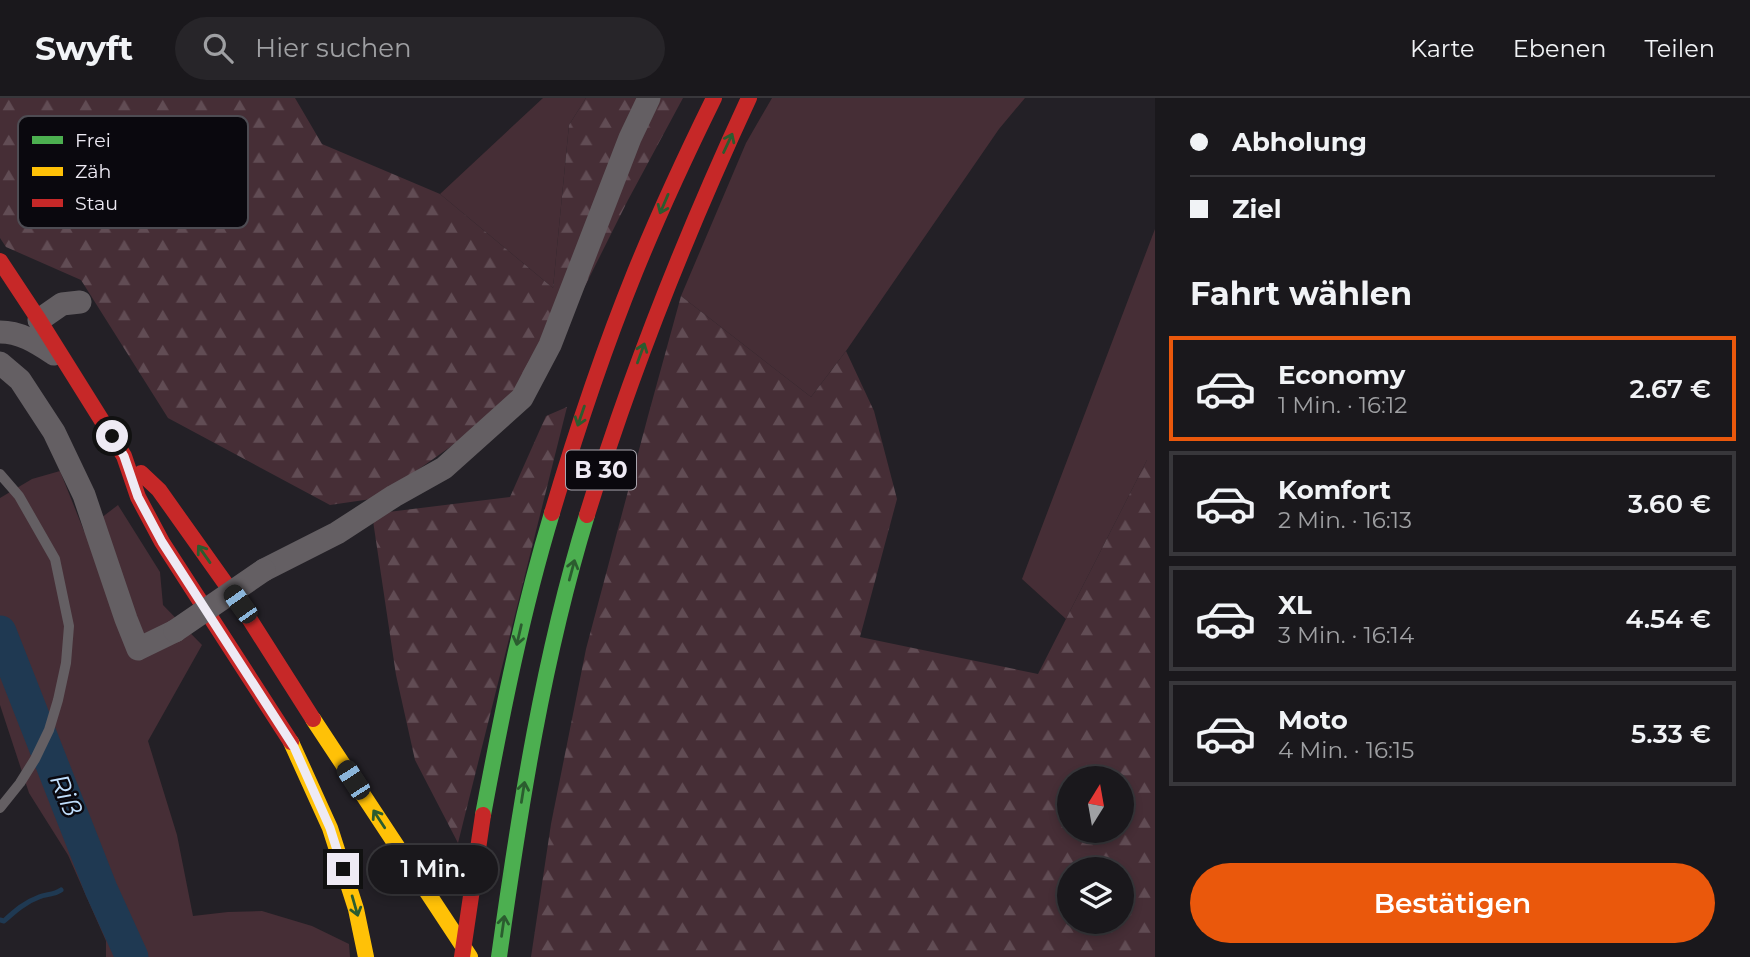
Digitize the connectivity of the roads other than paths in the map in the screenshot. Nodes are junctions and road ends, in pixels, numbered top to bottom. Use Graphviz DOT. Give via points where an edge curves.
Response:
graph roads {
  1 [pos="649,98"];
  2 [pos="714,98"];
  3 [pos="749,98"];
  4 [pos="0,261"];
  5 [pos="8,289"];
  6 [pos="80,302"];
  7 [pos="39,320"];
  8 [pos="0,332"];
  9 [pos="65,360"];
  10 [pos="0,363"];
  11 [pos="124,456"];
  12 [pos="0,474"];
  13 [pos="0,808"];
  14 [pos="366,957"];
  15 [pos="462,957"];
  16 [pos="470,957"];
  17 [pos="499,957"];
  1 -- 10 [label="street, bridge" via="551,345 522,398 444,468 337,533 264,570 175,631 138,649 83,495 54,432 20,380"];
  2 -- 15 [label="main road, B 30, one-way, bridge" via="640,260 563,471 498,728"];
  17 -- 3 [label="main road, B 30, one-way" via="544,682 595,489 670,277"];
  4 -- 5 [label="main road"];
  5 -- 7 [label="main road"];
  6 -- 7 [label="street" via="62,304"];
  7 -- 9 [label="main road"];
  8 -- 9 [label="street" via="30,338"];
  9 -- 11 [label="main road"];
  11 -- 14 [label="main road, one-way" via="138,497 162,542 294,747 330,828"];
  16 -- 11 [label="main road, one-way" via="240,604 159,490"];
  12 -- 13 [label="lane" via="19,496 55,559 69,626 66,663 49,730 20,783"];
}
